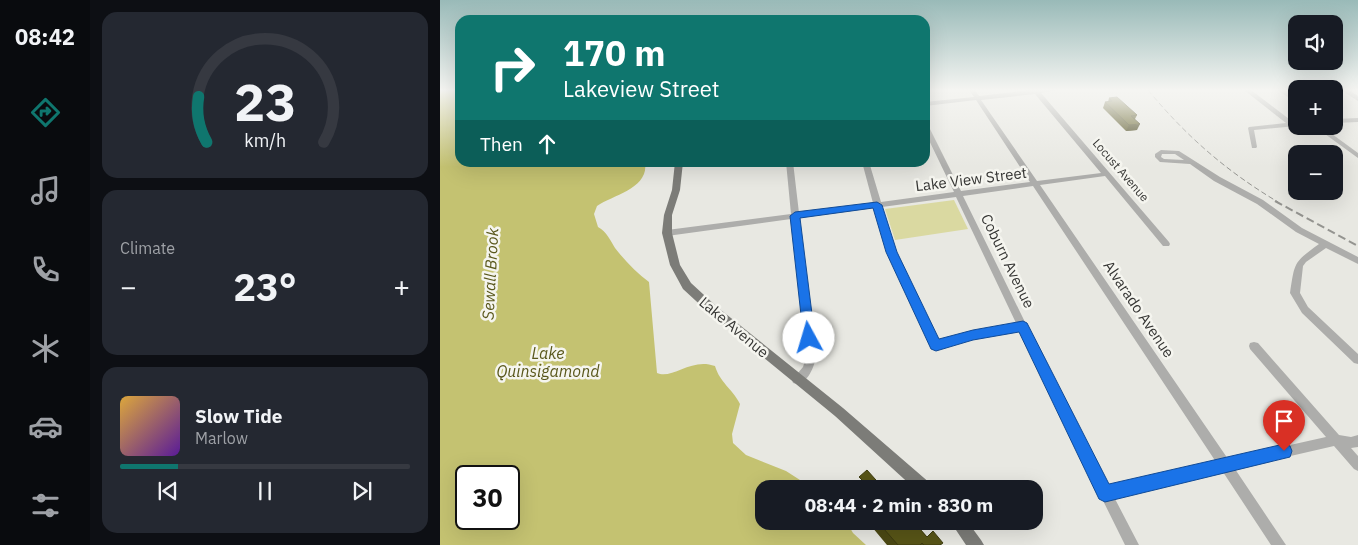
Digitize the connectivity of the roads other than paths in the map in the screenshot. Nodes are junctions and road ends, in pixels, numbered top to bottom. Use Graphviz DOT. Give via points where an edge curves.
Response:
graph roads {
  1 [pos="990,115"];
  2 [pos="1057,115"];
  3 [pos="1358,120"];
  4 [pos="1343,121"];
  5 [pos="1288,125"];
  6 [pos="930,135"];
  7 [pos="1329,135"];
  8 [pos="1254,147"];
  9 [pos="1358,156"];
  10 [pos="1192,162"];
  11 [pos="678,167"];
  12 [pos="790,167"];
  13 [pos="866,167"];
  14 [pos="1107,174"];
  15 [pos="1036,184"];
  16 [pos="958,194"];
  17 [pos="877,205"];
  18 [pos="795,216"];
  19 [pos="667,233"];
  20 [pos="1166,244"];
  21 [pos="1324,245"];
  22 [pos="1358,261"];
  23 [pos="1023,326"];
  24 [pos="1254,346"];
  25 [pos="1358,360"];
  26 [pos="798,380"];
  27 [pos="1336,440"];
  28 [pos="1358,441"];
  29 [pos="1225,465"];
  30 [pos="1358,465"];
  31 [pos="916,480"];
  32 [pos="1105,494"];
  33 [pos="964,530"];
  34 [pos="976,545"];
  35 [pos="1132,545"];
  36 [pos="1279,545"];
  1 -- 15 [label="street, Alvarado Avenue"];
  2 -- 14 [label="street, Locust Avenue"];
  3 -- 4 [label="street"];
  5 -- 8 [label="street" via="1251,128"];
  6 -- 16 [label="street, Coburn Avenue"];
  7 -- 9 [label="street"];
  10 -- 21 [label="street"];
  11 -- 19 [label="main road, Lake Avenue"];
  12 -- 18 [label="street"];
  13 -- 17 [label="street"];
  14 -- 15 [label="street, Lake View Street"];
  14 -- 20 [label="street, Locust Avenue"];
  15 -- 16 [label="street, Lake View Street"];
  15 -- 29 [label="street, Alvarado Avenue"];
  16 -- 17 [label="street, Lake View Street"];
  16 -- 23 [label="street, Coburn Avenue"];
  17 -- 18 [label="street, Lake View Street"];
  17 -- 23 [label="street" via="892,252 936,346"];
  18 -- 19 [label="street"];
  18 -- 26 [label="street" via="810,356 808,369"];
  19 -- 26 [label="main road, Lake Avenue" via="675,265 693,292"];
  21 -- 22 [label="street"];
  21 -- 25 [label="street" via="1299,266 1296,293 1306,310"];
  23 -- 32 [label="street, Coburn Avenue"];
  24 -- 27 [label="street"];
  26 -- 31 [label="main road, Lake Avenue"];
  27 -- 28 [label="street"];
  27 -- 29 [label="street"];
  27 -- 30 [label="street"];
  29 -- 32 [label="street"];
  29 -- 36 [label="street, Alvarado Avenue"];
  32 -- 35 [label="street, Coburn Avenue"];
  33 -- 34 [label="main road"];
}
